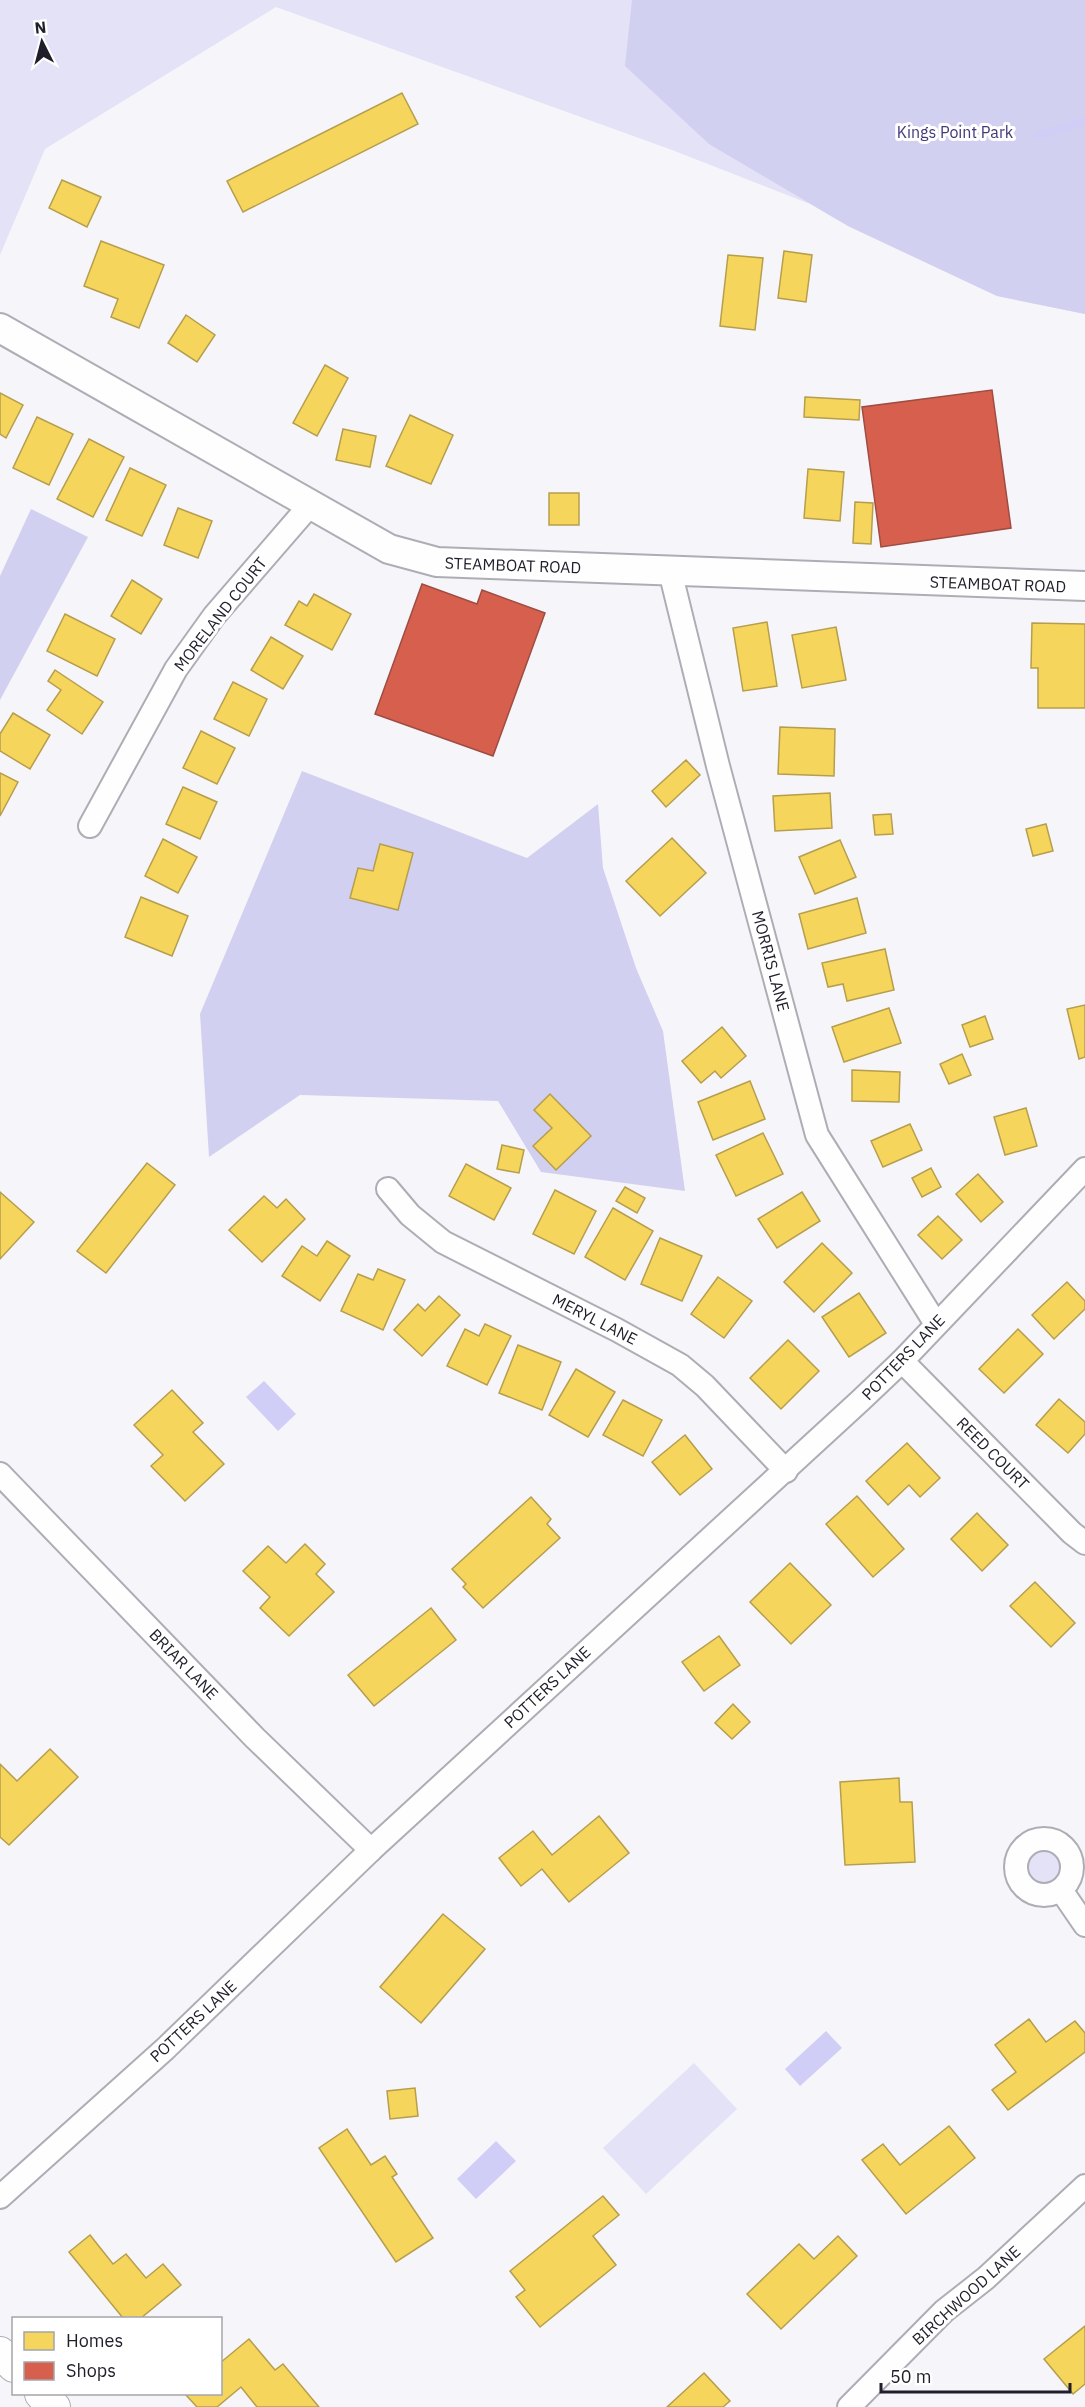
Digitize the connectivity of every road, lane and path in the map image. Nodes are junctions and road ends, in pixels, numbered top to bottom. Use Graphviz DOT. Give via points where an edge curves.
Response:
graph roads {
  1 [pos="0,328"];
  2 [pos="310,505"];
  3 [pos="670,571"];
  4 [pos="1085,586"];
  5 [pos="90,826"];
  6 [pos="1085,1169"];
  7 [pos="388,1189"];
  8 [pos="936,1324"];
  9 [pos="902,1361"];
  10 [pos="786,1471"];
  11 [pos="0,1474"];
  12 [pos="1085,1543"];
  13 [pos="372,1850"];
  14 [pos="1061,1890"];
  15 [pos="1085,1925"];
  16 [pos="1085,2186"];
  17 [pos="0,2198"];
  18 [pos="0,2353"];
  19 [pos="12,2364"];
  20 [pos="42,2395"];
  21 [pos="54,2407"];
  22 [pos="849,2407"];
  1 -- 2 [label="street, STEAMBOAT ROAD"];
  2 -- 3 [label="street, STEAMBOAT ROAD" via="389,549 437,562"];
  2 -- 5 [label="street, MORELAND COURT" via="214,616 176,669"];
  3 -- 4 [label="street, STEAMBOAT ROAD"];
  3 -- 8 [label="street, MORRIS LANE" via="717,766 817,1135"];
  6 -- 8 [label="street, POTTERS LANE"];
  7 -- 10 [label="street, MERYL LANE" via="410,1215 443,1242 680,1365"];
  8 -- 9 [label="street, POTTERS LANE"];
  9 -- 10 [label="street, POTTERS LANE"];
  9 -- 12 [label="street, REED COURT"];
  10 -- 13 [label="street, POTTERS LANE"];
  11 -- 13 [label="street, BRIAR LANE" via="255,1738"];
  13 -- 17 [label="street, POTTERS LANE" via="165,2049"];
  14 -- 15 [label="street"];
  16 -- 22 [label="street, BIRCHWOOD LANE" via="986,2278 944,2311"];
  18 -- 19 [label="main road"];
  20 -- 21 [label="main road"];
}
